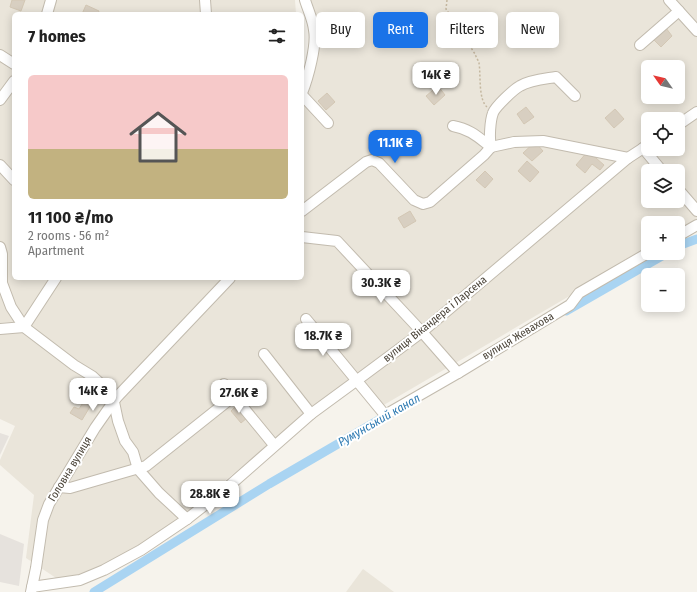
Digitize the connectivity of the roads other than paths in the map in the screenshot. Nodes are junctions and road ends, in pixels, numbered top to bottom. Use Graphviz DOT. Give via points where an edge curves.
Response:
graph roads {
  1 [pos="51,0"];
  2 [pos="205,0"];
  3 [pos="305,0"];
  4 [pos="669,0"];
  5 [pos="679,11"];
  6 [pos="48,12"];
  7 [pos="206,12"];
  8 [pos="697,31"];
  9 [pos="640,45"];
  10 [pos="0,55"];
  11 [pos="12,63"];
  12 [pos="12,84"];
  13 [pos="304,88"];
  14 [pos="304,96"];
  15 [pos="575,96"];
  16 [pos="0,100"];
  17 [pos="697,112"];
  18 [pos="685,120"];
  19 [pos="328,123"];
  20 [pos="453,126"];
  21 [pos="491,147"];
  22 [pos="641,149"];
  23 [pos="628,158"];
  24 [pos="0,165"];
  25 [pos="12,178"];
  26 [pos="685,197"];
  27 [pos="304,209"];
  28 [pos="697,211"];
  29 [pos="697,225"];
  30 [pos="685,232"];
  31 [pos="304,237"];
  32 [pos="0,248"];
  33 [pos="641,257"];
  34 [pos="55,280"];
  35 [pos="228,280"];
  36 [pos="306,319"];
  37 [pos="24,327"];
  38 [pos="0,329"];
  39 [pos="422,332"];
  40 [pos="264,354"];
  41 [pos="458,373"];
  42 [pos="356,381"];
  43 [pos="224,384"];
  44 [pos="234,396"];
  45 [pos="115,400"];
  46 [pos="310,414"];
  47 [pos="274,445"];
  48 [pos="138,469"];
  49 [pos="59,487"];
  50 [pos="187,519"];
  51 [pos="32,590"];
  1 -- 6 [label="street"];
  2 -- 7 [label="street"];
  3 -- 13 [label="street" via="315,39"];
  4 -- 5 [label="street"];
  5 -- 8 [label="street"];
  5 -- 9 [label="street"];
  10 -- 11 [label="street"];
  12 -- 16 [label="street"];
  14 -- 19 [label="street"];
  15 -- 21 [label="street" via="556,77 520,86 493,112 489,140"];
  17 -- 18 [label="street"];
  20 -- 21 [label="street" via="472,132"];
  21 -- 23 [label="street" via="514,142 543,141"];
  21 -- 27 [label="street" via="430,202 423,204 414,200 379,163 372,160"];
  22 -- 23 [label="street, вулиця Вікандера і Ларсена"];
  23 -- 39 [label="street, вулиця Вікандера і Ларсена"];
  24 -- 25 [label="street"];
  26 -- 28 [label="street"];
  29 -- 30 [label="street"];
  31 -- 39 [label="street" via="337,241"];
  32 -- 37 [label="street" via="2,283 11,308"];
  33 -- 41 [label="street, вулиця Жевахова" via="578,293 570,305"];
  34 -- 37 [label="street"];
  35 -- 45 [label="street, Головна вулиця"];
  36 -- 42 [label="street"];
  37 -- 38 [label="street"];
  37 -- 45 [label="street" via="92,376"];
  39 -- 41 [label="street"];
  39 -- 42 [label="street, вулиця Вікандера і Ларсена"];
  40 -- 46 [label="street"];
  41 -- 42 [label="street, вулиця Жевахова" via="385,415"];
  42 -- 46 [label="street, вулиця Вікандера і Ларсена"];
  43 -- 44 [label="street"];
  44 -- 47 [label="street"];
  44 -- 48 [label="street" via="146,466"];
  45 -- 48 [label="street" via="118,421"];
  45 -- 49 [label="street, Головна вулиця"];
  46 -- 47 [label="street, вулиця Вікандера і Ларсена"];
  47 -- 50 [label="street, вулиця Вікандера і Ларсена" via="229,486"];
  48 -- 49 [label="street" via="70,488"];
  48 -- 50 [label="street"];
  49 -- 51 [label="street, Головна вулиця" via="43,520"];
  50 -- 51 [label="street, вулиця Вікандера і Ларсена" via="141,550 104,570 80,580"];
}
